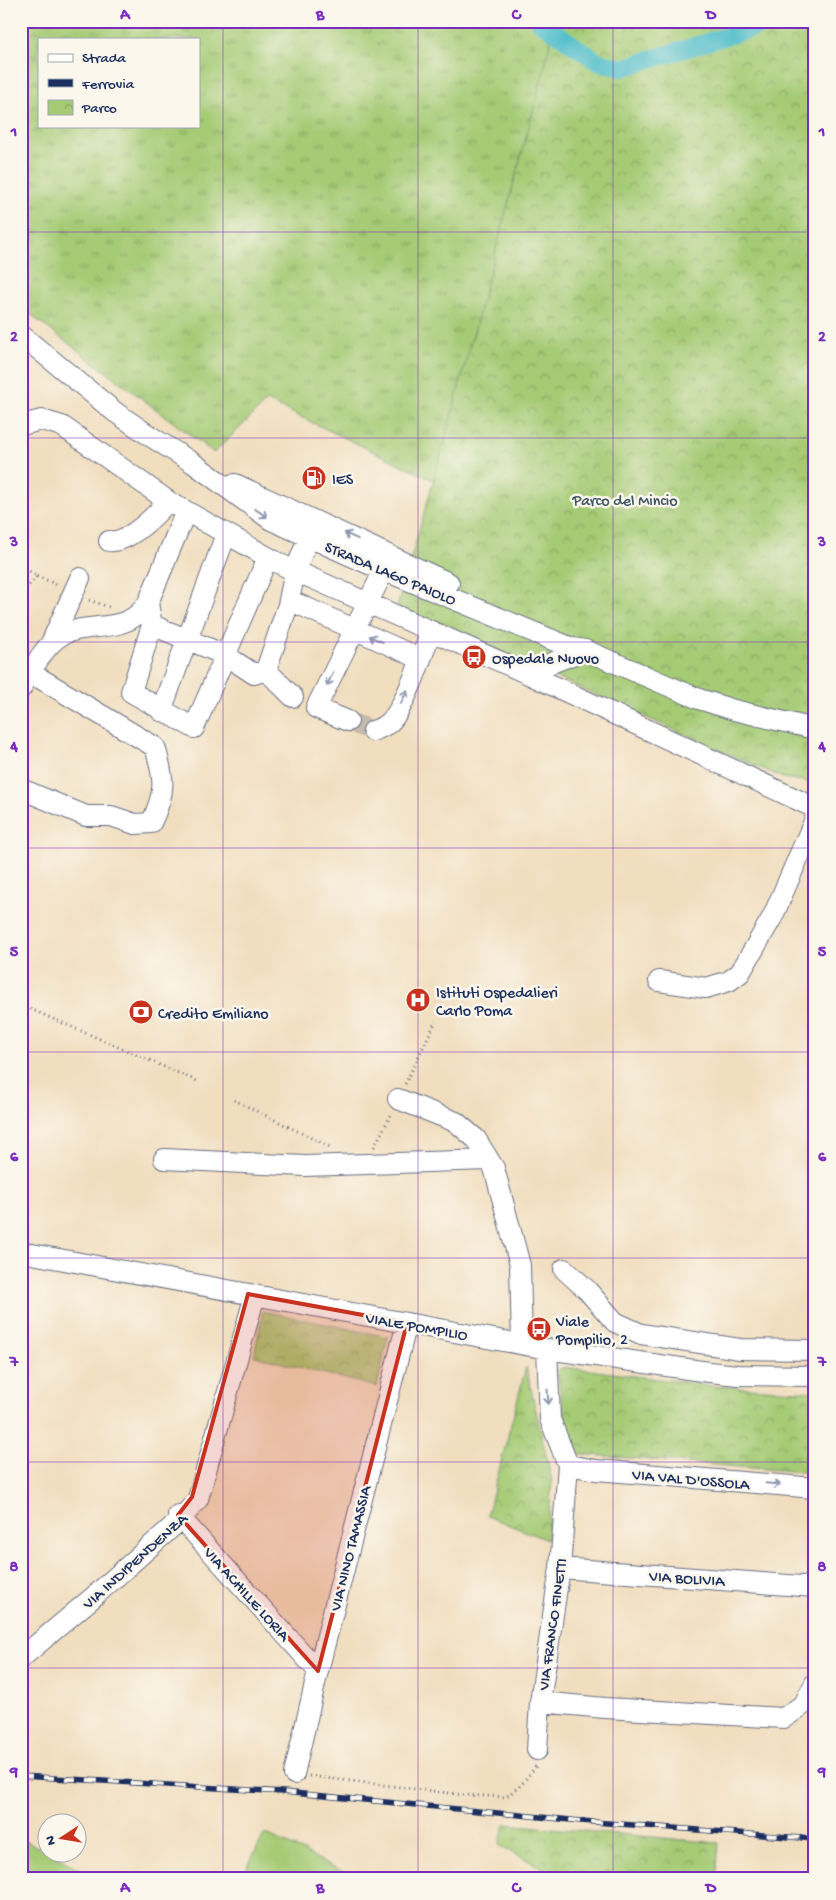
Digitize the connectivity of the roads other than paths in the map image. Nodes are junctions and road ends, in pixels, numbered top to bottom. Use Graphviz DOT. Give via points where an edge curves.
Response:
graph roads {
  1 [pos="21,335"];
  2 [pos="21,425"];
  3 [pos="207,473"];
  4 [pos="168,501"];
  5 [pos="186,511"];
  6 [pos="226,534"];
  7 [pos="310,537"];
  8 [pos="109,541"];
  9 [pos="268,557"];
  10 [pos="389,563"];
  11 [pos="295,571"];
  12 [pos="77,586"];
  13 [pos="289,600"];
  14 [pos="368,604"];
  15 [pos="146,614"];
  16 [pos="354,630"];
  17 [pos="431,631"];
  18 [pos="187,640"];
  19 [pos="51,643"];
  20 [pos="585,650"];
  21 [pos="225,655"];
  22 [pos="421,659"];
  23 [pos="266,670"];
  24 [pos="526,673"];
  25 [pos="26,681"];
  26 [pos="293,697"];
  27 [pos="161,711"];
  28 [pos="348,721"];
  29 [pos="815,729"];
  30 [pos="373,731"];
  31 [pos="21,789"];
  32 [pos="815,808"];
  33 [pos="815,819"];
  34 [pos="659,982"];
  35 [pos="398,1099"];
  36 [pos="164,1158"];
  37 [pos="489,1160"];
  38 [pos="21,1252"];
  39 [pos="564,1269"];
  40 [pos="252,1294"];
  41 [pos="407,1324"];
  42 [pos="522,1344"];
  43 [pos="547,1348"];
  44 [pos="815,1350"];
  45 [pos="815,1376"];
  46 [pos="568,1465"];
  47 [pos="815,1488"];
  48 [pos="180,1517"];
  49 [pos="560,1568"];
  50 [pos="815,1586"];
  51 [pos="21,1650"];
  52 [pos="21,1658"];
  53 [pos="318,1671"];
  54 [pos="815,1684"];
  55 [pos="540,1702"];
  56 [pos="809,1707"];
  57 [pos="536,1750"];
  58 [pos="294,1774"];
  1 -- 3 [label="street, STRADA LAGO PAIOLO" via="115,412"];
  2 -- 4 [label="street" via="42,420 62,426"];
  3 -- 7 [label="street, STRADA LAGO PAIOLO, one-way" via="263,515"];
  10 -- 3 [label="street, STRADA LAGO PAIOLO, one-way" via="292,509"];
  4 -- 5 [label="street"];
  4 -- 8 [label="street" via="128,537"];
  5 -- 6 [label="street"];
  5 -- 15 [label="street"];
  6 -- 9 [label="street"];
  6 -- 18 [label="street"];
  7 -- 10 [label="street, STRADA LAGO PAIOLO"];
  7 -- 11 [label="street"];
  9 -- 11 [label="street"];
  9 -- 21 [label="street"];
  10 -- 14 [label="street"];
  10 -- 20 [label="street, STRADA LAGO PAIOLO" via="574,641"];
  11 -- 13 [label="street"];
  11 -- 14 [label="street"];
  12 -- 19 [label="street"];
  13 -- 16 [label="street"];
  13 -- 23 [label="street"];
  14 -- 16 [label="street"];
  14 -- 17 [label="street"];
  15 -- 18 [label="street"];
  15 -- 19 [label="street" via="123,623 71,630"];
  15 -- 27 [label="street" via="131,692"];
  22 -- 16 [label="street, one-way"];
  16 -- 28 [label="street, one-way" via="316,708"];
  17 -- 22 [label="street"];
  17 -- 24 [label="street"];
  18 -- 21 [label="street"];
  18 -- 27 [label="street"];
  19 -- 25 [label="street"];
  20 -- 24 [label="street"];
  20 -- 29 [label="street, STRADA LAGO PAIOLO" via="716,705"];
  21 -- 23 [label="street" via="254,674"];
  21 -- 27 [label="street" via="194,728"];
  30 -- 22 [label="street, one-way" via="390,723"];
  23 -- 26 [label="street"];
  24 -- 32 [label="street"];
  25 -- 31 [label="street" via="155,747 163,789 151,823 135,824 111,816 86,816"];
  33 -- 34 [label="street" via="773,916 740,973 729,981 706,988"];
  35 -- 37 [label="street" via="456,1122 476,1139"];
  36 -- 37 [label="street" via="305,1166"];
  37 -- 42 [label="street" via="494,1168 520,1265"];
  38 -- 40 [label="street, VIALE POMPILIO"];
  39 -- 44 [label="street" via="615,1322 641,1334 740,1349"];
  40 -- 41 [label="street, VIALE POMPILIO"];
  40 -- 48 [label="street, VIA INDIPENDENZA" via="192,1496"];
  41 -- 42 [label="street, VIALE POMPILIO"];
  41 -- 53 [label="street, VIA NINO TAMASSIA"];
  42 -- 43 [label="street, VIALE POMPILIO"];
  43 -- 45 [label="street, VIALE POMPILIO" via="709,1372"];
  43 -- 46 [label="street, VIA FRANCO FINETTI, one-way" via="550,1419"];
  46 -- 47 [label="street, VIA VAL D'OSSOLA, one-way"];
  46 -- 49 [label="street, VIA FRANCO FINETTI"];
  48 -- 51 [label="street, VIA INDIPENDENZA"];
  48 -- 52 [label="street, VIA INDIPENDENZA" via="92,1599"];
  48 -- 53 [label="street, VIA ACHILLE LORIA"];
  49 -- 50 [label="street, VIA BOLIVIA"];
  49 -- 55 [label="street, VIA FRANCO FINETTI"];
  53 -- 58 [label="street, VIA NINO TAMASSIA"];
  54 -- 56 [label="street, VIA FRANCO FINETTI"];
  55 -- 56 [label="street, VIA FRANCO FINETTI" via="784,1718"];
  55 -- 57 [label="street"];
}
